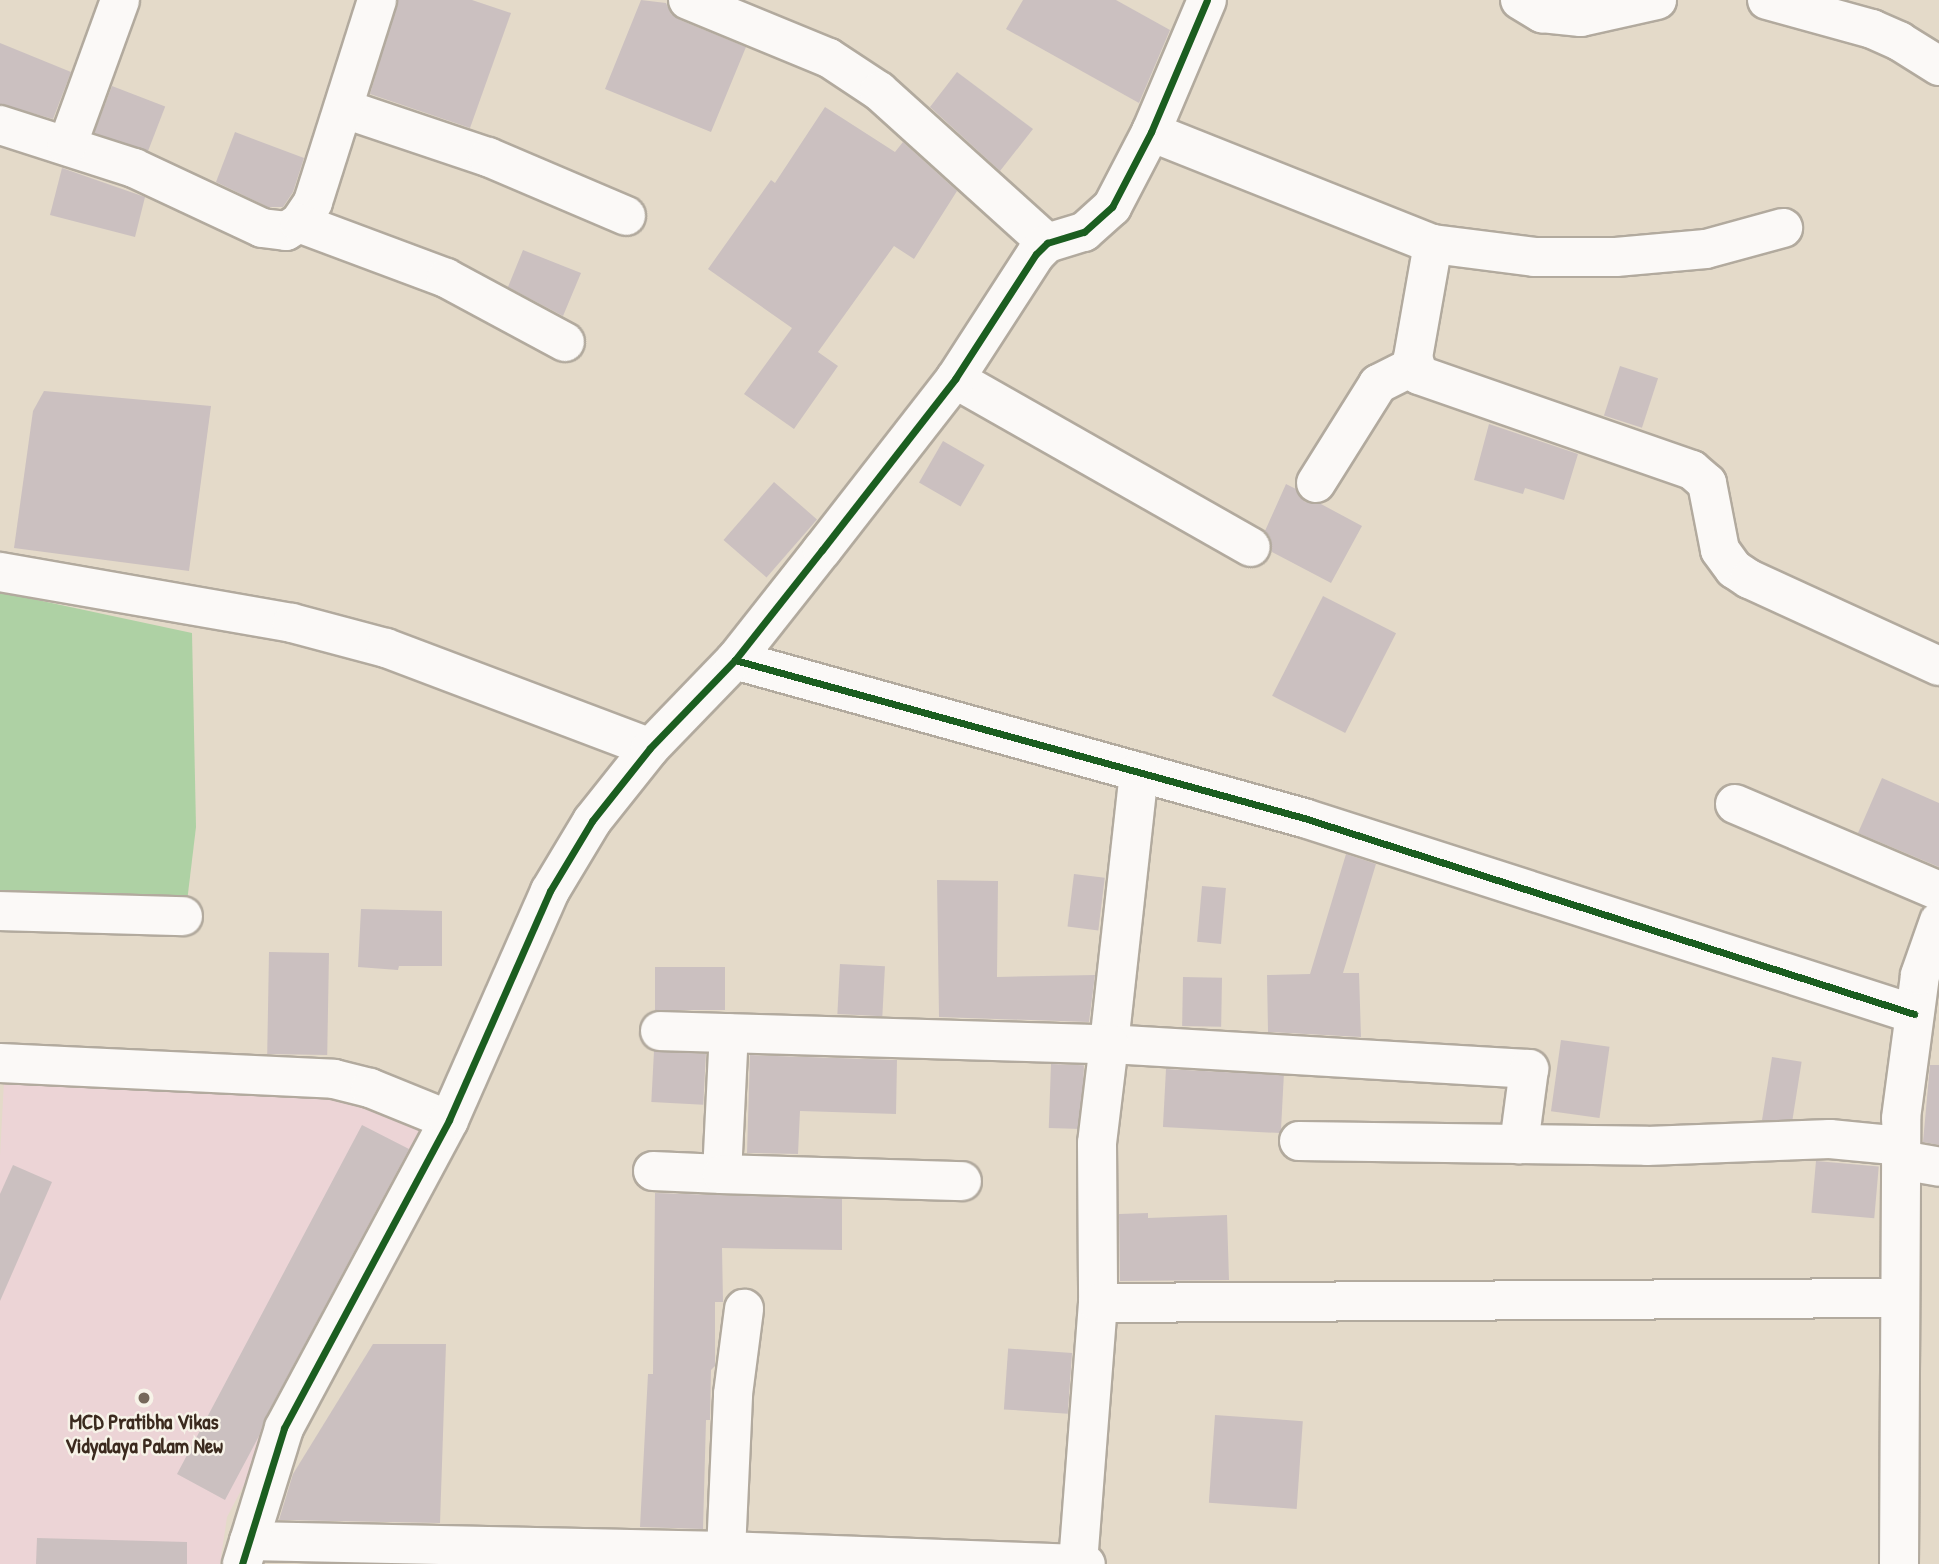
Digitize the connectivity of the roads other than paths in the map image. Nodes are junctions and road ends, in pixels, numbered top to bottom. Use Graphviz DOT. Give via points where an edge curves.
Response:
graph roads {
  1 [pos="120,0"];
  2 [pos="377,0"];
  3 [pos="688,0"];
  4 [pos="1207,0"];
  5 [pos="1520,0"];
  6 [pos="1657,0"];
  7 [pos="1767,0"];
  8 [pos="1939,66"];
  9 [pos="345,109"];
  10 [pos="0,125"];
  11 [pos="1151,132"];
  12 [pos="67,145"];
  13 [pos="626,216"];
  14 [pos="299,223"];
  15 [pos="1783,228"];
  16 [pos="1047,243"];
  17 [pos="1433,244"];
  18 [pos="565,342"];
  19 [pos="1414,366"];
  20 [pos="955,379"];
  21 [pos="1315,483"];
  22 [pos="1251,547"];
  23 [pos="0,572"];
  24 [pos="735,660"];
  25 [pos="1939,666"];
  26 [pos="650,748"];
  27 [pos="1139,772"];
  28 [pos="1735,804"];
  29 [pos="1939,891"];
  30 [pos="0,911"];
  31 [pos="183,916"];
  32 [pos="1939,921"];
  33 [pos="1914,1014"];
  34 [pos="660,1031"];
  35 [pos="729,1033"];
  36 [pos="1109,1044"];
  37 [pos="0,1063"];
  38 [pos="449,1120"];
  39 [pos="1299,1141"];
  40 [pos="1519,1144"];
  41 [pos="1901,1153"];
  42 [pos="1939,1167"];
  43 [pos="653,1171"];
  44 [pos="722,1174"];
  45 [pos="962,1181"];
  46 [pos="1900,1298"];
  47 [pos="1098,1303"];
  48 [pos="744,1310"];
  49 [pos="726,1551"];
  50 [pos="246,1553"];
  51 [pos="776,1558"];
  52 [pos="1078,1564"];
  53 [pos="1086,1564"];
  54 [pos="1899,1564"];
  1 -- 12 [label="street"];
  2 -- 9 [label="street"];
  3 -- 16 [label="street" via="829,58 879,91"];
  4 -- 11 [label="street"];
  5 -- 6 [label="street" via="1542,13 1581,16"];
  7 -- 8 [label="street" via="1872,29"];
  9 -- 13 [label="street" via="488,157"];
  9 -- 14 [label="street" via="313,202"];
  10 -- 12 [label="street"];
  11 -- 16 [label="street" via="1112,207 1100,220 1084,232"];
  11 -- 17 [label="street"];
  12 -- 14 [label="street" via="134,169 262,228 286,231"];
  14 -- 18 [label="street" via="446,278"];
  15 -- 17 [label="street" via="1706,249 1616,257 1534,257"];
  16 -- 20 [label="street"];
  17 -- 19 [label="street"];
  19 -- 21 [label="street" via="1378,384"];
  19 -- 25 [label="street" via="1429,380 1692,470 1707,483 1720,550 1734,569"];
  20 -- 22 [label="street"];
  20 -- 24 [label="street"];
  23 -- 26 [label="street" via="292,623 386,648"];
  24 -- 26 [label="street"];
  24 -- 27 [label="street"];
  26 -- 38 [label="street" via="592,821 550,891"];
  27 -- 33 [label="street" via="1330,826"];
  27 -- 36 [label="street"];
  28 -- 29 [label="street"];
  30 -- 31 [label="street"];
  32 -- 33 [label="street" via="1924,958"];
  33 -- 41 [label="street"];
  34 -- 35 [label="street"];
  35 -- 36 [label="street"];
  35 -- 44 [label="street"];
  36 -- 40 [label="street" via="1529,1069"];
  36 -- 47 [label="street" via="1097,1143"];
  37 -- 38 [label="street" via="334,1079 370,1087"];
  38 -- 50 [label="street" via="285,1428"];
  39 -- 40 [label="street"];
  40 -- 41 [label="street" via="1647,1146 1830,1139"];
  41 -- 42 [label="street"];
  41 -- 46 [label="street"];
  43 -- 44 [label="street"];
  44 -- 45 [label="street"];
  46 -- 47 [label="street"];
  46 -- 54 [label="street"];
  47 -- 52 [label="street"];
  48 -- 49 [label="street" via="733,1394"];
  49 -- 50 [label="street"];
  49 -- 51 [label="street"];
  51 -- 52 [label="street"];
  52 -- 53 [label="street"];
}
